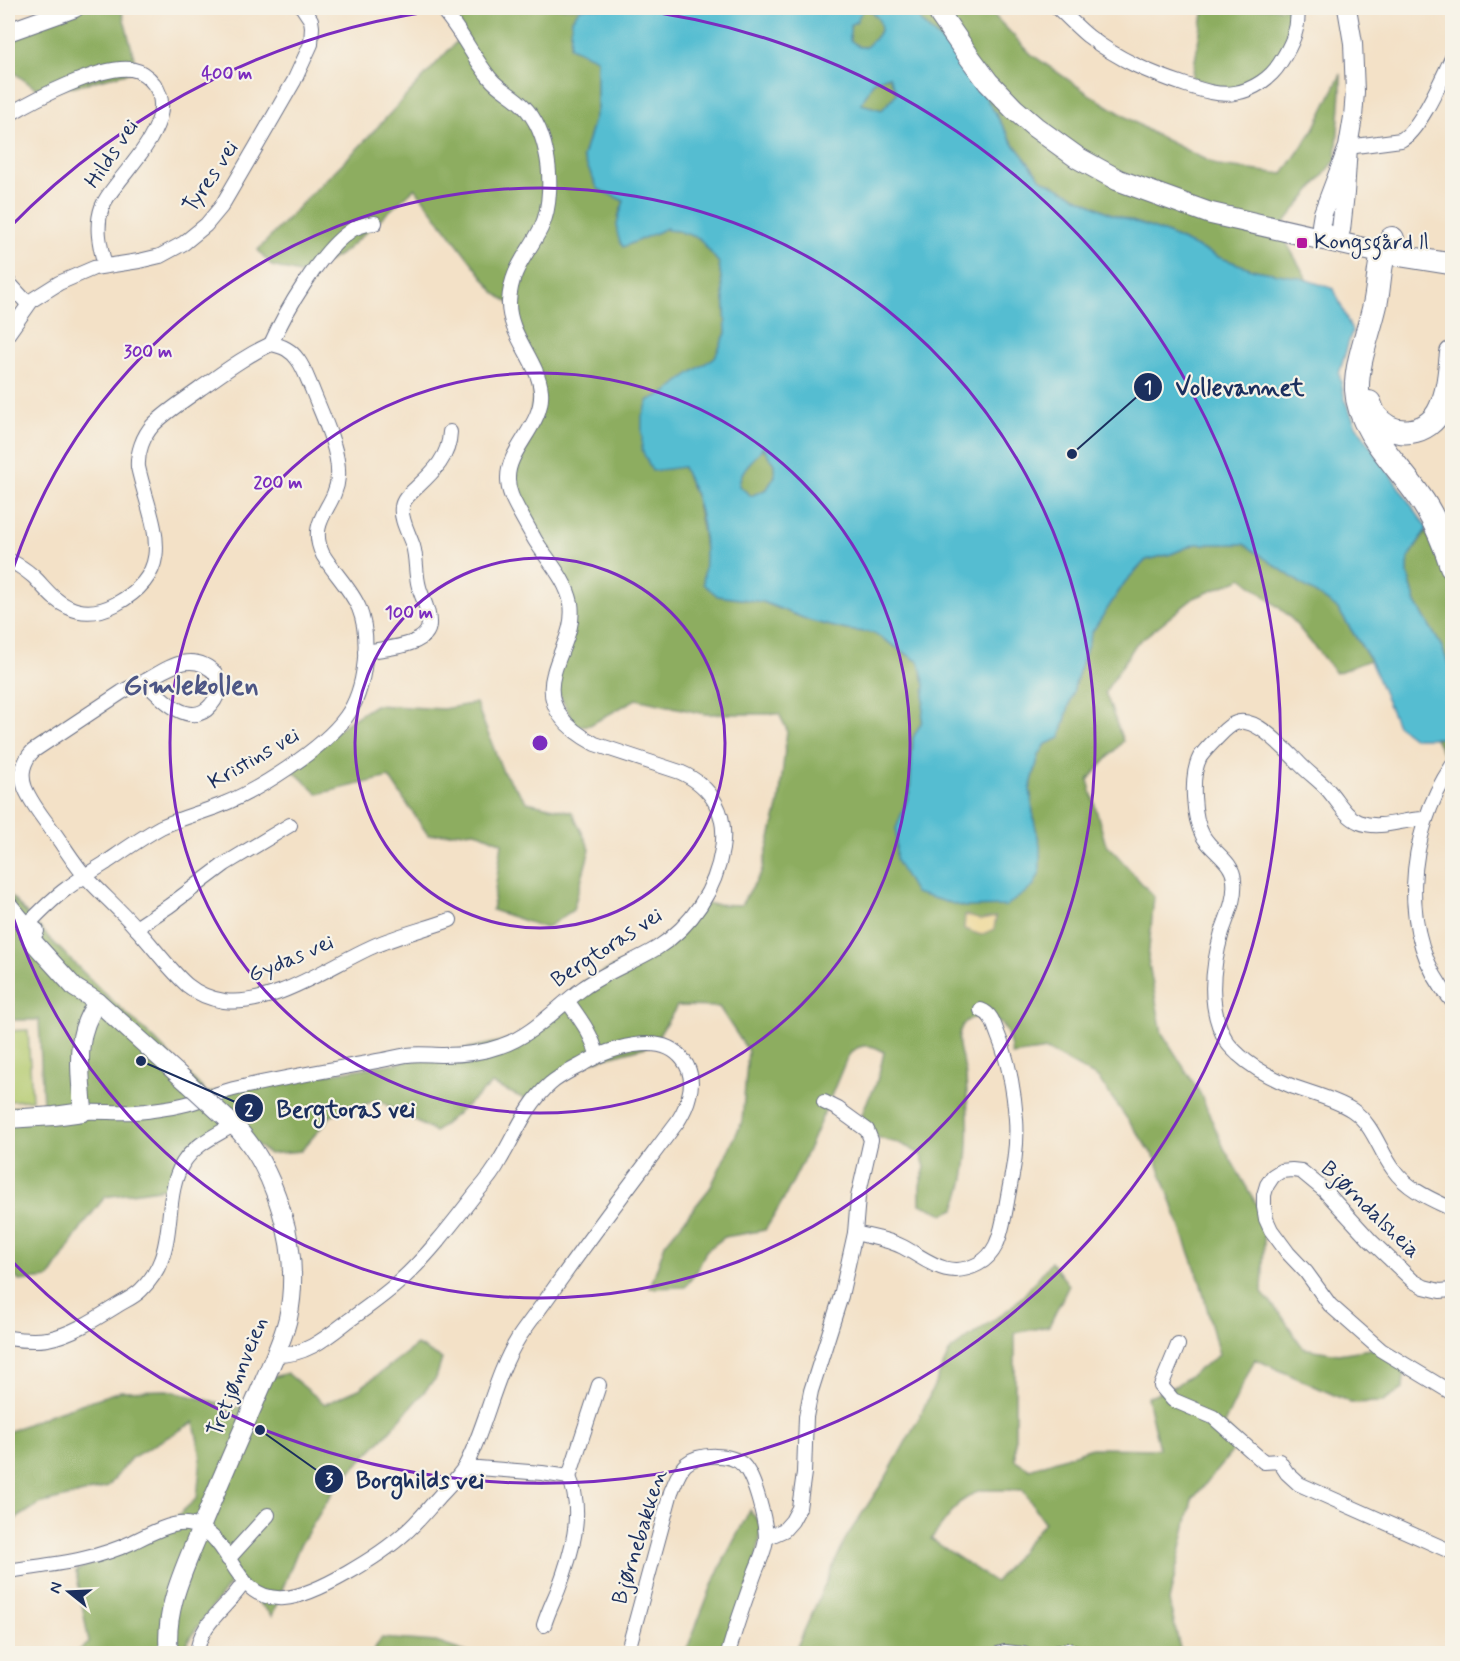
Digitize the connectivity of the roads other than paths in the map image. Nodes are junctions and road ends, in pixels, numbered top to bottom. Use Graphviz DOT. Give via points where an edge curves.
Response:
graph roads {
  1 [pos="75,8"];
  2 [pos="303,8"];
  3 [pos="441,8"];
  4 [pos="937,8"];
  5 [pos="1058,8"];
  6 [pos="1297,8"];
  7 [pos="1347,8"];
  8 [pos="8,32"];
  9 [pos="1452,58"];
  10 [pos="8,115"];
  11 [pos="1348,147"];
  12 [pos="375,223"];
  13 [pos="1330,232"];
  14 [pos="1391,249"];
  15 [pos="1452,251"];
  16 [pos="1426,252"];
  17 [pos="1452,264"];
  18 [pos="105,266"];
  19 [pos="8,282"];
  20 [pos="28,304"];
  21 [pos="8,334"];
  22 [pos="271,344"];
  23 [pos="1452,353"];
  24 [pos="450,432"];
  25 [pos="8,560"];
  26 [pos="1452,566"];
  27 [pos="365,652"];
  28 [pos="145,682"];
  29 [pos="1452,766"];
  30 [pos="1426,819"];
  31 [pos="290,825"];
  32 [pos="85,876"];
  33 [pos="8,905"];
  34 [pos="450,920"];
  35 [pos="26,926"];
  36 [pos="136,928"];
  37 [pos="1452,1001"];
  38 [pos="98,1002"];
  39 [pos="568,1002"];
  40 [pos="981,1010"];
  41 [pos="597,1055"];
  42 [pos="824,1102"];
  43 [pos="83,1112"];
  44 [pos="8,1119"];
  45 [pos="230,1121"];
  46 [pos="1452,1209"];
  47 [pos="855,1233"];
  48 [pos="1452,1290"];
  49 [pos="8,1338"];
  50 [pos="1178,1345"];
  51 [pos="276,1355"];
  52 [pos="599,1384"];
  53 [pos="1452,1393"];
  54 [pos="465,1467"];
  55 [pos="569,1477"];
  56 [pos="268,1515"];
  57 [pos="200,1527"];
  58 [pos="766,1538"];
  59 [pos="1452,1552"];
  60 [pos="228,1559"];
  61 [pos="8,1571"];
  62 [pos="244,1582"];
  63 [pos="544,1624"];
  64 [pos="169,1653"];
  65 [pos="196,1653"];
  66 [pos="627,1653"];
  67 [pos="728,1653"];
  68 [pos="998,1653"];
  69 [pos="1024,1653"];
  70 [pos="1048,1653"];
  71 [pos="1087,1653"];
  1 -- 8 [label="street"];
  2 -- 18 [label="street, Tyres vei" via="311,20 311,44 294,81 221,207 198,233 160,256"];
  3 -- 39 [label="street, Bergtoras vei" via="490,78 533,117 546,152 546,213 516,271 509,305 515,331 538,378 540,406 509,467 508,479 515,504 565,586 571,604 571,625 554,672 552,700 564,722 583,738 680,772 699,783 713,797 723,827 718,869 694,914 658,947 601,976"];
  4 -- 13 [label="main road" via="988,82 1027,121 1098,170 1209,213"];
  5 -- 6 [label="street" via="1090,37 1131,64 1199,89 1235,93 1251,88 1277,67 1292,42"];
  7 -- 11 [label="street" via="1355,82"];
  9 -- 11 [label="street" via="1408,137"];
  10 -- 18 [label="street, Hilds vei" via="76,82 115,71 132,69 152,81 161,104 155,129 102,206 98,224"];
  11 -- 13 [label="street" via="1345,193"];
  12 -- 22 [label="street" via="348,232 323,258"];
  13 -- 14 [label="main road"];
  14 -- 16 [label="main road"];
  14 -- 23 [label="highway" via="1367,374 1366,389 1374,415 1393,430 1424,428 1441,409"];
  14 -- 26 [label="highway" via="1359,368 1360,408 1368,426 1433,518"];
  15 -- 16 [label="main road"];
  16 -- 17 [label="main road"];
  18 -- 20 [label="street, Tyres vei" via="75,275"];
  19 -- 20 [label="street"];
  20 -- 21 [label="street, Tyres vei"];
  22 -- 25 [label="street" via="234,364 181,403 146,436 138,463 155,532 156,556 146,579 129,596 101,610 82,612 62,604"];
  22 -- 27 [label="street, Kristins vei" via="284,347 299,361 335,451 338,478 319,522 317,538 323,555 359,608"];
  24 -- 27 [label="street" via="442,461 402,504 418,586 428,612 428,632 409,644"];
  27 -- 32 [label="street, Kristins vei" via="353,705 346,718 318,746 242,795 161,828"];
  28 -- 28 [label="street" via="168,667 190,662 211,668 218,688 213,703 192,714 174,708"];
  28 -- 32 [label="street" via="122,692 43,744 24,764 23,780 29,796"];
  29 -- 30 [label="street"];
  30 -- 37 [label="street" via="1418,850 1414,908 1427,961"];
  30 -- 46 [label="street, Bjørndalsheia" via="1390,824 1359,822 1280,744 1243,721 1216,739 1196,768 1197,821 1213,850 1230,865 1234,877 1234,893 1218,947 1213,1000 1215,1017 1227,1043 1273,1078 1354,1112 1371,1130 1409,1187"];
  31 -- 36 [label="street" via="225,864"];
  32 -- 35 [label="street, Kristins vei"];
  32 -- 36 [label="street, Gydas vei"];
  33 -- 35 [label="street, Tretjønnveien"];
  34 -- 36 [label="street, Gydas vei" via="378,944 292,987 241,1001 199,993"];
  35 -- 38 [label="street, Tretjønnveien" via="29,936 54,966 75,988"];
  38 -- 43 [label="street" via="87,1018 80,1042"];
  38 -- 45 [label="street, Tretjønnveien, bridge"];
  39 -- 41 [label="street" via="588,1029"];
  39 -- 43 [label="street, Bergtoras vei" via="519,1037 490,1050 411,1055 231,1089 181,1106 137,1112"];
  40 -- 47 [label="street" via="988,1012 1003,1047 1017,1122 1012,1179 996,1245 976,1265 948,1271 891,1242"];
  41 -- 51 [label="street" via="560,1076 539,1095 483,1186 398,1282 306,1351"];
  41 -- 54 [label="street" via="633,1046 664,1046 686,1064 690,1095 678,1121 518,1340"];
  42 -- 47 [label="street" via="867,1130 871,1140 858,1197"];
  43 -- 44 [label="street, Bergtoras vei"];
  45 -- 49 [label="street" via="198,1145 181,1166 162,1259 141,1290 66,1333 38,1340"];
  45 -- 51 [label="street, Tretjønnveien" via="251,1147 273,1186 290,1242 291,1294"];
  47 -- 58 [label="street" via="838,1308 811,1391 799,1508 784,1530"];
  48 -- 53 [label="street, Bjørndalsheia" via="1440,1291 1413,1281 1324,1190 1300,1171 1281,1171 1273,1176 1264,1195 1266,1219 1279,1243 1330,1305 1381,1350"];
  50 -- 59 [label="street" via="1161,1386 1173,1400 1213,1417 1264,1462 1280,1461 1299,1484"];
  51 -- 57 [label="street, Tretjønnveien"];
  52 -- 55 [label="street"];
  54 -- 55 [label="street"];
  54 -- 62 [label="street" via="404,1535 347,1574 284,1598 256,1593"];
  55 -- 63 [label="street" via="576,1527"];
  56 -- 60 [label="street"];
  57 -- 60 [label="street" via="215,1538"];
  57 -- 61 [label="street" via="181,1524 88,1559"];
  57 -- 64 [label="street, Tretjønnveien" via="175,1592"];
  58 -- 66 [label="street, Bjørnebakken" via="756,1488 742,1465 723,1456 688,1462 671,1492"];
  58 -- 67 [label="street, Bjørnebakken"];
  60 -- 62 [label="street"];
  62 -- 65 [label="street" via="206,1628"];
  68 -- 69 [label="street"];
  70 -- 71 [label="street"];
}
